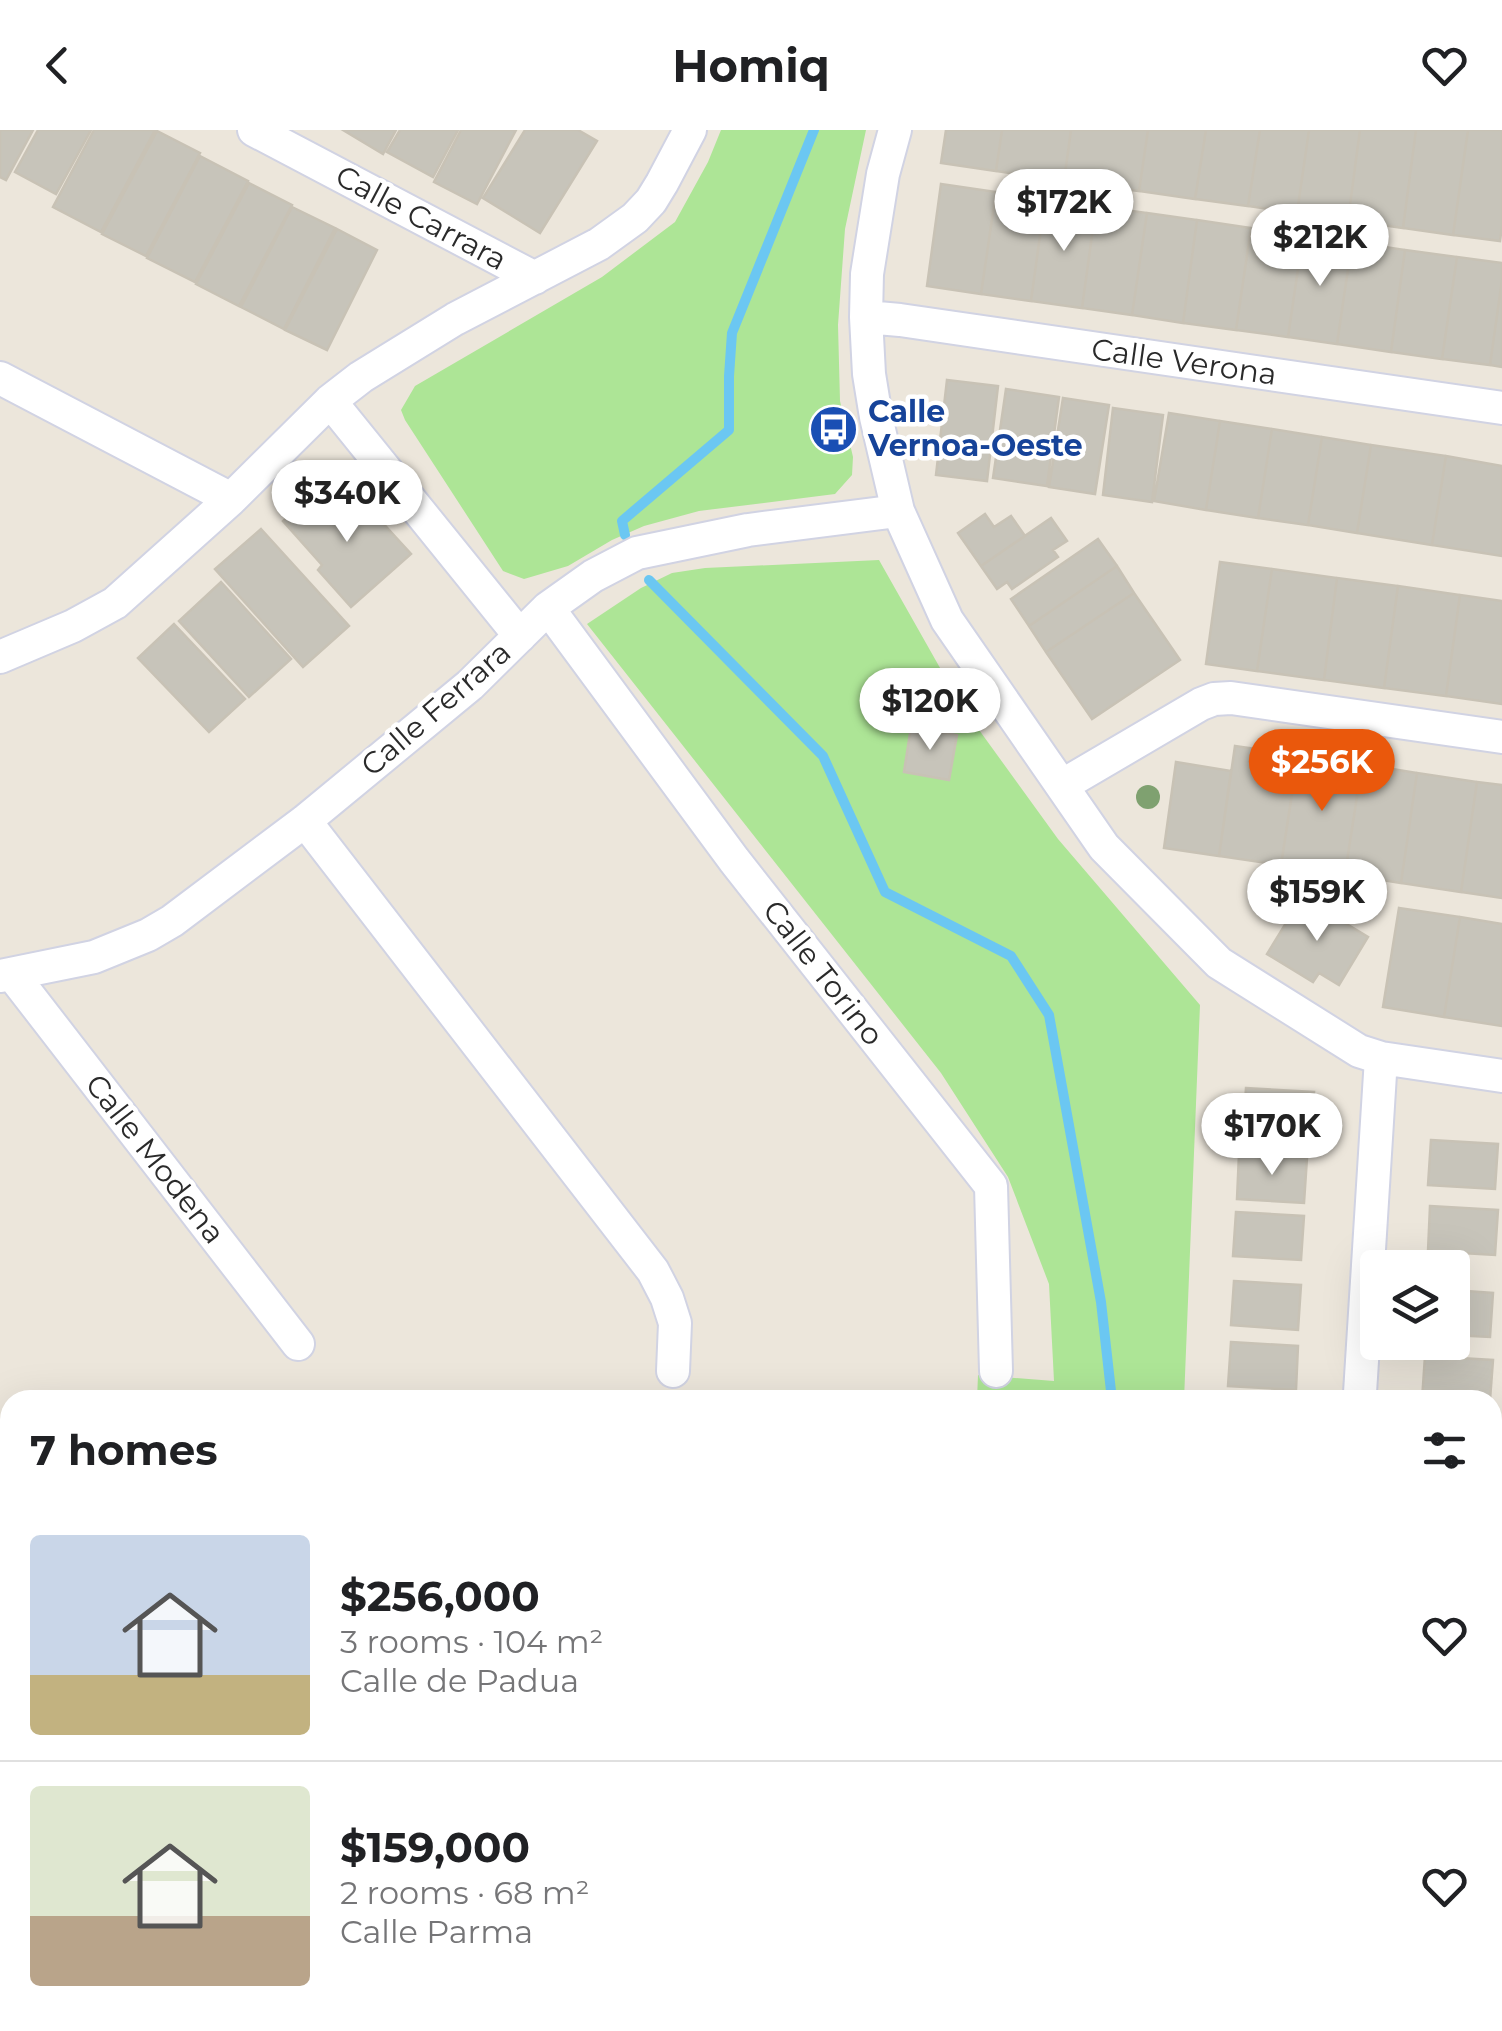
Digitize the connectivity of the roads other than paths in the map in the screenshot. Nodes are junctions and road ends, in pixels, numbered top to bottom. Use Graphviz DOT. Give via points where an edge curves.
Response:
graph roads {
  1 [pos="254,130"];
  2 [pos="690,130"];
  3 [pos="895,130"];
  4 [pos="535,278"];
  5 [pos="866,317"];
  6 [pos="0,378"];
  7 [pos="330,401"];
  8 [pos="1502,408"];
  9 [pos="231,499"];
  10 [pos="898,511"];
  11 [pos="548,608"];
  12 [pos="520,636"];
  13 [pos="0,657"];
  14 [pos="1502,737"];
  15 [pos="1063,785"];
  16 [pos="306,821"];
  17 [pos="6,975"];
  18 [pos="1381,1058"];
  19 [pos="1502,1076"];
  20 [pos="298,1344"];
  21 [pos="996,1371"];
  22 [pos="672,1386"];
  23 [pos="1360,1390"];
  1 -- 4 [label="street, Calle Carrara"];
  2 -- 4 [label="street" via="635,218"];
  3 -- 5 [label="street" via="880,190"];
  4 -- 7 [label="street" via="455,319"];
  5 -- 8 [label="street, Calle Verona"];
  5 -- 10 [label="street" via="876,417"];
  6 -- 9 [label="street"];
  7 -- 9 [label="street"];
  7 -- 12 [label="street"];
  9 -- 13 [label="street" via="114,603"];
  10 -- 11 [label="street, Calle Ferrara" via="748,530 637,553"];
  10 -- 15 [label="street" via="947,620"];
  11 -- 12 [label="street, Calle Ferrara"];
  11 -- 21 [label="street, Calle Torino" via="734,860 991,1186"];
  12 -- 16 [label="street, Calle Ferrara"];
  14 -- 15 [label="street" via="1214,699"];
  15 -- 18 [label="street" via="1104,848 1219,963 1359,1051"];
  16 -- 17 [label="street, Calle Ferrara" via="148,935 94,957"];
  16 -- 22 [label="street" via="653,1272 676,1323"];
  17 -- 20 [label="street, Calle Modena"];
  18 -- 19 [label="street"];
  18 -- 23 [label="street"];
}
